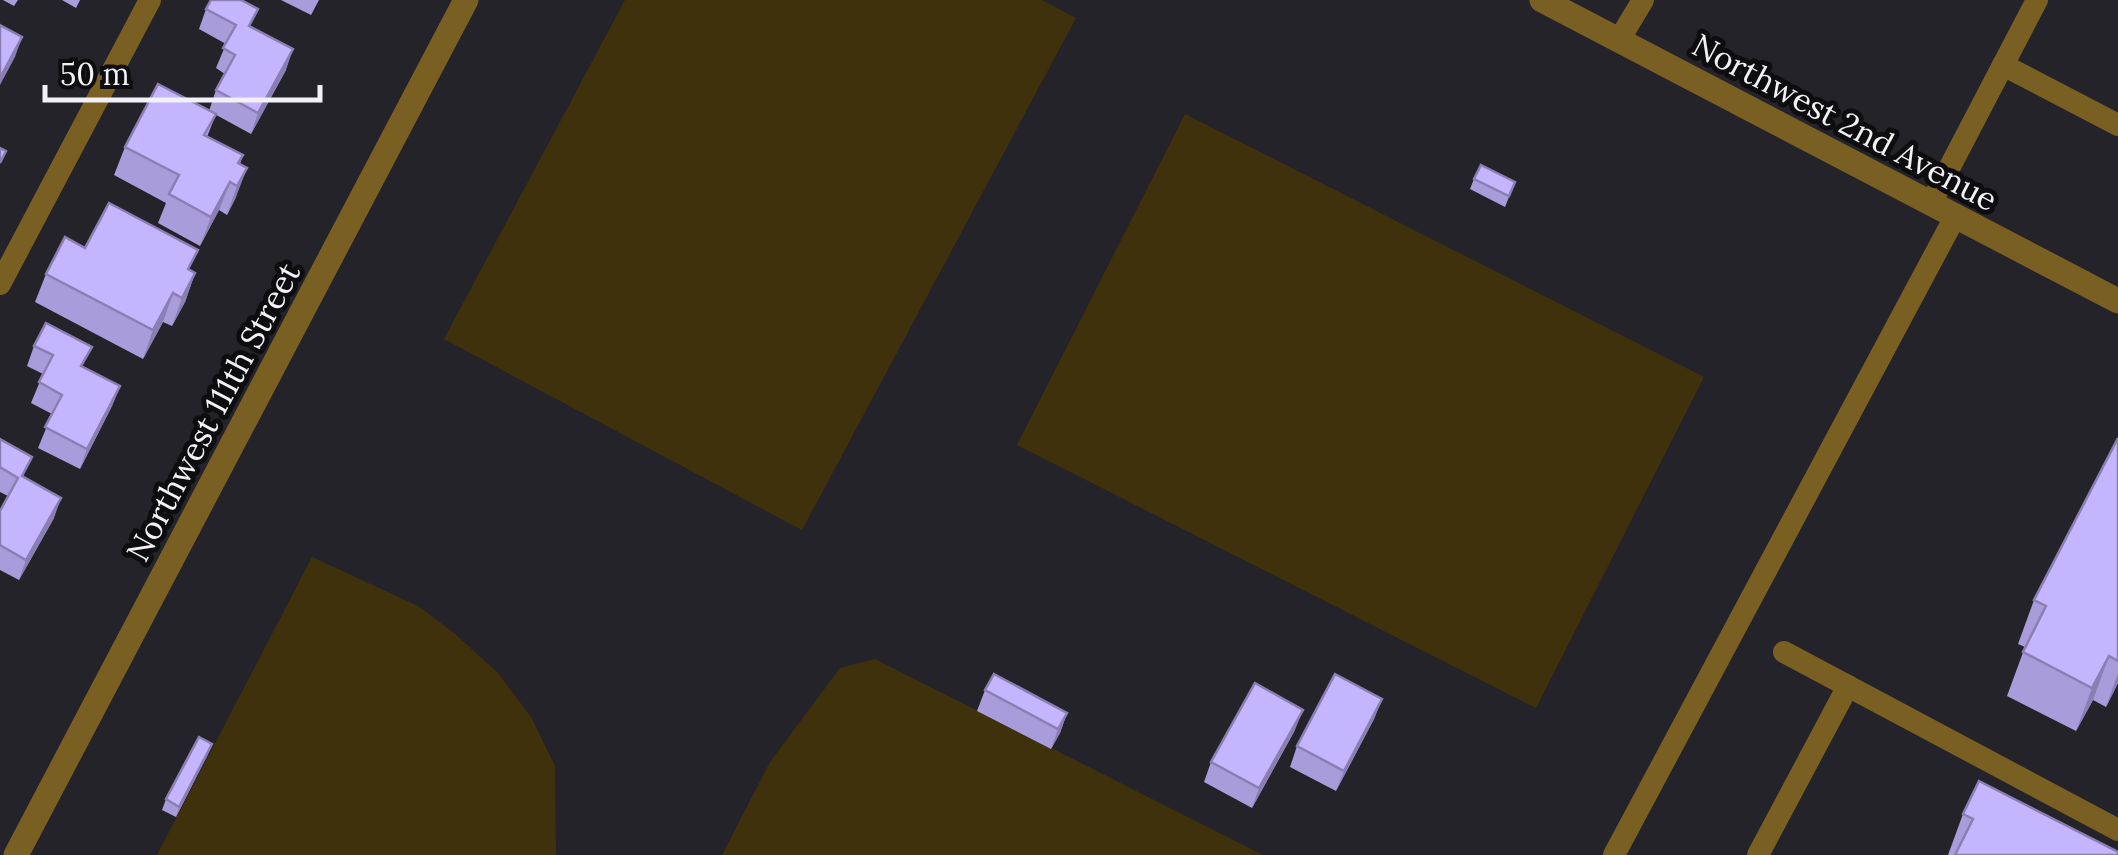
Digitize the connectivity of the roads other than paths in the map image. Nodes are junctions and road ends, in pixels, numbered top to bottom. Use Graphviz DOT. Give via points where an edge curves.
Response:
graph roads {
  1 [pos="150,0"];
  2 [pos="466,0"];
  3 [pos="1542,0"];
  4 [pos="1643,0"];
  5 [pos="2036,0"];
  6 [pos="1619,40"];
  7 [pos="2003,65"];
  8 [pos="2118,125"];
  9 [pos="1931,203"];
  10 [pos="1956,216"];
  11 [pos="0,284"];
  12 [pos="2118,301"];
  13 [pos="1784,652"];
  14 [pos="1848,686"];
  15 [pos="2118,830"];
  16 [pos="16,855"];
  17 [pos="1614,855"];
  18 [pos="1758,855"];
  1 -- 11 [label="lane"];
  2 -- 16 [label="street, Northwest 111th Street"];
  3 -- 6 [label="street, Northwest 2nd Avenue"];
  4 -- 6 [label="lane"];
  5 -- 7 [label="lane"];
  6 -- 9 [label="street, Northwest 2nd Avenue"];
  7 -- 8 [label="lane"];
  7 -- 9 [label="lane"];
  9 -- 10 [label="street, Northwest 2nd Avenue"];
  10 -- 12 [label="street, Northwest 2nd Avenue"];
  10 -- 17 [label="lane"];
  13 -- 14 [label="lane"];
  14 -- 15 [label="lane"];
  14 -- 18 [label="lane"];
}
